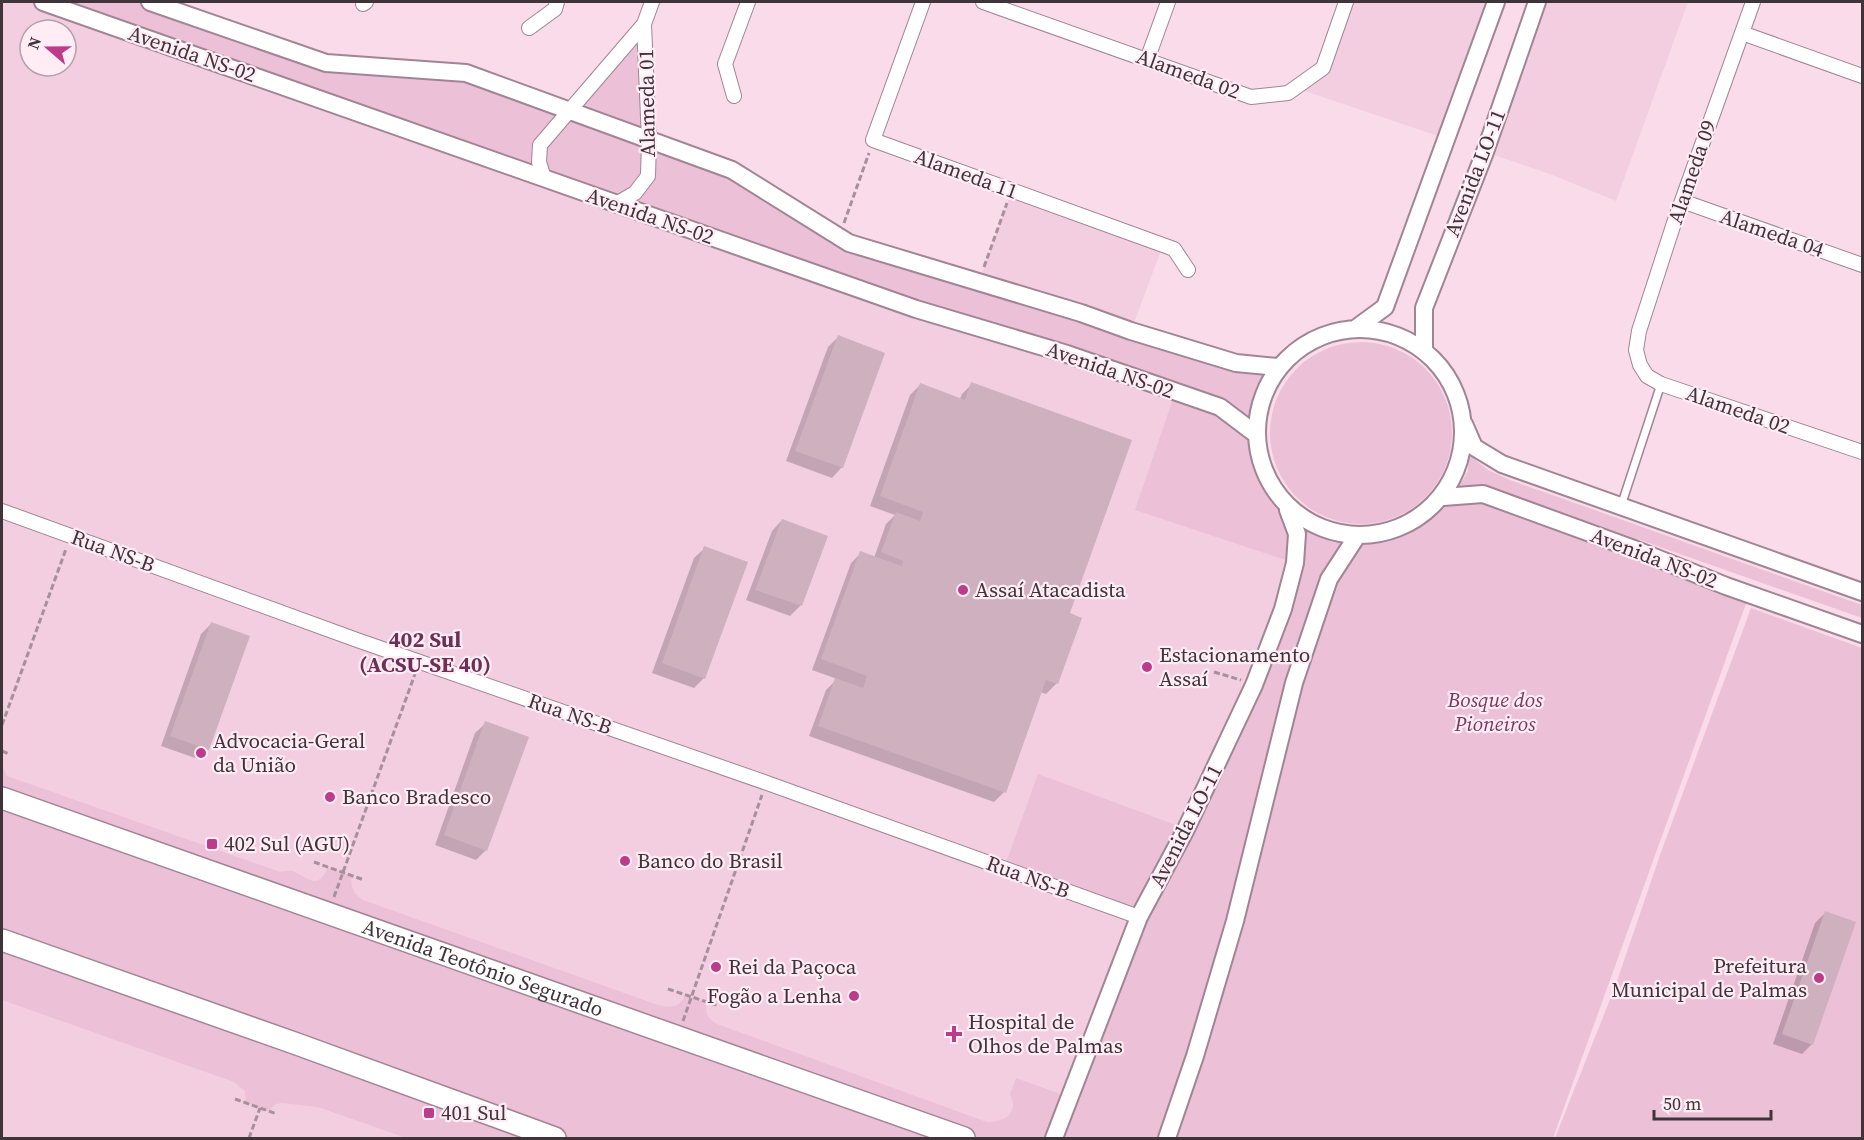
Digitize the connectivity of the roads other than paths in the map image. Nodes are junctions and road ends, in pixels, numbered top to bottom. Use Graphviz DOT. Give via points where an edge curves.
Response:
graph roads {
  1 [pos="43,2"];
  2 [pos="150,2"];
  3 [pos="557,2"];
  4 [pos="652,2"];
  5 [pos="748,2"];
  6 [pos="923,2"];
  7 [pos="983,2"];
  8 [pos="1168,2"];
  9 [pos="1346,2"];
  10 [pos="1496,2"];
  11 [pos="1537,2"];
  12 [pos="1753,2"];
  13 [pos="644,24"];
  14 [pos="529,28"];
  15 [pos="1742,33"];
  16 [pos="1148,60"];
  17 [pos="1863,76"];
  18 [pos="734,96"];
  19 [pos="569,111"];
  20 [pos="649,140"];
  21 [pos="544,178"];
  22 [pos="1682,201"];
  23 [pos="616,204"];
  24 [pos="1863,265"];
  25 [pos="1188,270"];
  26 [pos="1355,329"];
  27 [pos="1637,345"];
  28 [pos="1424,347"];
  29 [pos="1277,367"];
  30 [pos="1661,384"];
  31 [pos="1464,423"];
  32 [pos="1253,432"];
  33 [pos="1863,452"];
  34 [pos="1443,497"];
  35 [pos="1621,506"];
  36 [pos="1288,510"];
  37 [pos="2,511"];
  38 [pos="1357,536"];
  39 [pos="1863,592"];
  40 [pos="1863,634"];
  41 [pos="2,798"];
  42 [pos="1139,917"];
  43 [pos="2,940"];
  44 [pos="555,1138"];
  45 [pos="964,1138"];
  46 [pos="1054,1138"];
  47 [pos="1167,1138"];
  1 -- 21 [label="street, Avenida NS-02"];
  2 -- 19 [label="street, Avenida NS-02" via="326,63 466,73"];
  3 -- 14 [label="street" via="555,9"];
  4 -- 13 [label="street, Alameda 01"];
  5 -- 18 [label="street" via="725,64"];
  6 -- 25 [label="street, Alameda 11" via="873,140 1174,249"];
  7 -- 16 [label="street, Alameda 02"];
  8 -- 16 [label="street"];
  9 -- 16 [label="street, Alameda 02" via="1323,68 1288,93 1251,97"];
  10 -- 26 [label="street, Avenida LO-11" via="1385,307"];
  11 -- 28 [label="street, Avenida LO-11" via="1485,152 1424,308"];
  12 -- 15 [label="street, Alameda 09"];
  13 -- 19 [label="street, Alameda 01"];
  13 -- 20 [label="street, Alameda 01"];
  15 -- 17 [label="street"];
  15 -- 22 [label="street, Alameda 09"];
  19 -- 20 [label="street, Avenida NS-02"];
  19 -- 21 [label="street, Alameda 01" via="540,145 539,162"];
  20 -- 23 [label="street, Alameda 01" via="648,176 635,193"];
  20 -- 29 [label="street, Avenida NS-02" via="732,170 849,243 1236,363"];
  21 -- 23 [label="street, Avenida NS-02"];
  22 -- 24 [label="street, Alameda 04"];
  22 -- 27 [label="street, Alameda 09"];
  23 -- 32 [label="street, Avenida NS-02" via="916,309 1067,354 1221,407"];
  26 -- 28 [label="street" via="1390,332"];
  26 -- 29 [label="street" via="1327,335"];
  27 -- 30 [label="street, Alameda 02" via="1640,365 1647,376"];
  28 -- 31 [label="street" via="1450,378"];
  29 -- 32 [label="street"];
  30 -- 33 [label="street, Alameda 02"];
  30 -- 35 [label="lane"];
  31 -- 34 [label="street" via="1459,453"];
  31 -- 35 [label="street, Avenida NS-02" via="1474,447 1503,464"];
  32 -- 36 [label="street" via="1266,476"];
  34 -- 38 [label="street" via="1395,528"];
  34 -- 40 [label="street, Avenida NS-02" via="1483,495"];
  35 -- 39 [label="street, Avenida NS-02"];
  36 -- 38 [label="street" via="1326,529"];
  36 -- 42 [label="street, Avenida LO-11" via="1297,534 1295,563 1283,609 1249,695 1186,829"];
  37 -- 42 [label="street, Rua NS-B"];
  38 -- 47 [label="street" via="1329,579 1294,683 1235,921"];
  41 -- 45 [label="main road, Avenida Teotônio Segurado"];
  42 -- 46 [label="street, Avenida LO-11"];
  43 -- 44 [label="main road"];
}
